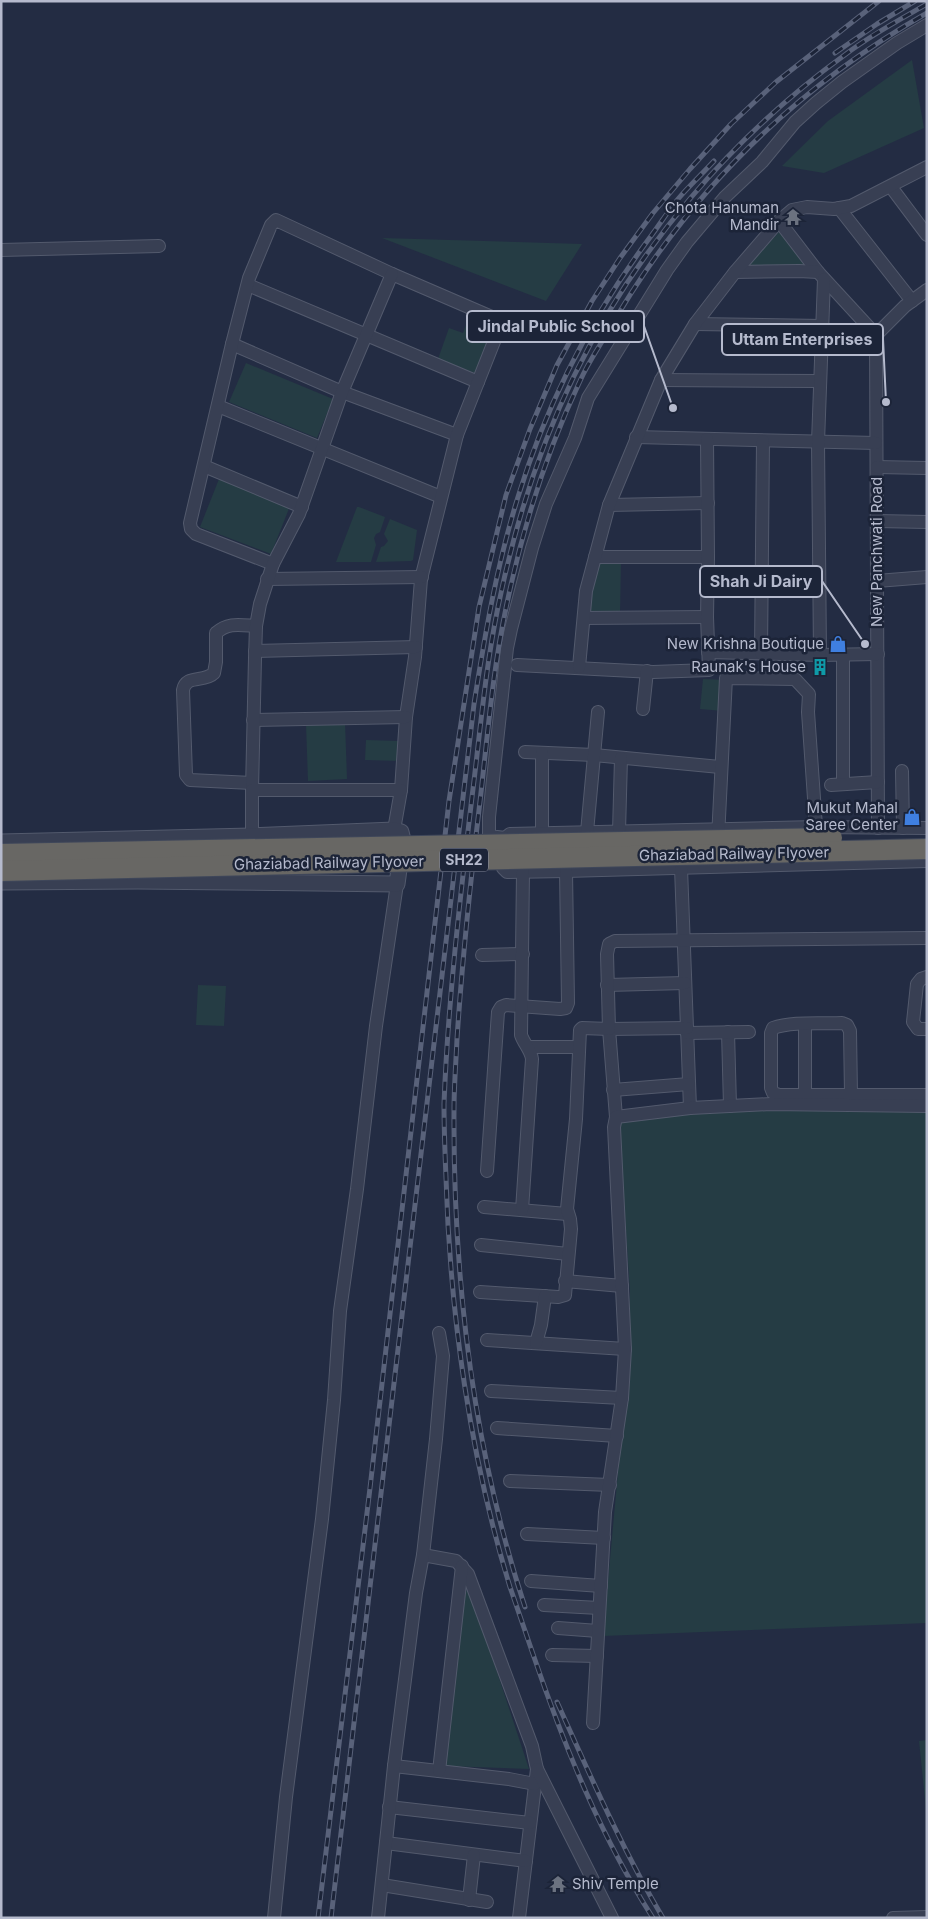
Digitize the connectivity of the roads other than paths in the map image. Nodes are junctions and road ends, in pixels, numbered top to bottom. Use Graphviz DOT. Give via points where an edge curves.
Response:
graph roads {
  1 [pos="927,25"];
  2 [pos="927,167"];
  3 [pos="891,187"];
  4 [pos="839,208"];
  5 [pos="779,221"];
  6 [pos="927,235"];
  7 [pos="159,246"];
  8 [pos="1,250"];
  9 [pos="735,272"];
  10 [pos="392,274"];
  11 [pos="821,275"];
  12 [pos="248,285"];
  13 [pos="927,290"];
  14 [pos="912,301"];
  15 [pos="695,324"];
  16 [pos="822,326"];
  17 [pos="366,335"];
  18 [pos="876,335"];
  19 [pos="232,344"];
  20 [pos="661,380"];
  21 [pos="819,381"];
  22 [pos="478,382"];
  23 [pos="342,392"];
  24 [pos="218,406"];
  25 [pos="457,435"];
  26 [pos="636,437"];
  27 [pos="708,439"];
  28 [pos="762,441"];
  29 [pos="818,442"];
  30 [pos="876,443"];
  31 [pos="322,449"];
  32 [pos="204,466"];
  33 [pos="877,467"];
  34 [pos="927,468"];
  35 [pos="441,497"];
  36 [pos="708,503"];
  37 [pos="608,505"];
  38 [pos="302,507"];
  39 [pos="877,521"];
  40 [pos="927,522"];
  41 [pos="595,557"];
  42 [pos="708,558"];
  43 [pos="273,564"];
  44 [pos="422,576"];
  45 [pos="927,577"];
  46 [pos="267,579"];
  47 [pos="877,581"];
  48 [pos="707,617"];
  49 [pos="584,618"];
  50 [pos="256,626"];
  51 [pos="416,647"];
  52 [pos="255,651"];
  53 [pos="708,652"];
  54 [pos="761,653"];
  55 [pos="843,654"];
  56 [pos="878,654"];
  57 [pos="820,655"];
  58 [pos="517,665"];
  59 [pos="579,667"];
  60 [pos="647,671"];
  61 [pos="643,709"];
  62 [pos="598,712"];
  63 [pos="406,717"];
  64 [pos="253,720"];
  65 [pos="525,752"];
  66 [pos="542,753"];
  67 [pos="594,755"];
  68 [pos="621,758"];
  69 [pos="720,767"];
  70 [pos="902,771"];
  71 [pos="878,782"];
  72 [pos="252,787"];
  73 [pos="401,790"];
  74 [pos="816,827"];
  75 [pos="878,828"];
  76 [pos="903,828"];
  77 [pos="927,828"];
  78 [pos="718,829"];
  79 [pos="394,830"];
  80 [pos="587,832"];
  81 [pos="619,832"];
  82 [pos="542,834"];
  83 [pos="252,836"];
  84 [pos="927,836"];
  85 [pos="505,838"];
  86 [pos="1,842"];
  87 [pos="927,849"];
  88 [pos="1,854"];
  89 [pos="927,861"];
  90 [pos="716,867"];
  91 [pos="681,868"];
  92 [pos="1,871"];
  93 [pos="566,871"];
  94 [pos="523,872"];
  95 [pos="1,882"];
  96 [pos="252,882"];
  97 [pos="397,884"];
  98 [pos="927,938"];
  99 [pos="684,941"];
  100 [pos="523,954"];
  101 [pos="482,955"];
  102 [pos="927,977"];
  103 [pos="685,983"];
  104 [pos="607,985"];
  105 [pos="522,1007"];
  106 [pos="805,1024"];
  107 [pos="609,1029"];
  108 [pos="927,1029"];
  109 [pos="687,1030"];
  110 [pos="728,1032"];
  111 [pos="749,1032"];
  112 [pos="528,1047"];
  113 [pos="579,1047"];
  114 [pos="689,1084"];
  115 [pos="614,1090"];
  116 [pos="805,1094"];
  117 [pos="851,1094"];
  118 [pos="927,1095"];
  119 [pos="730,1106"];
  120 [pos="927,1106"];
  121 [pos="690,1108"];
  122 [pos="616,1117"];
  123 [pos="487,1171"];
  124 [pos="484,1207"];
  125 [pos="522,1210"];
  126 [pos="567,1214"];
  127 [pos="481,1245"];
  128 [pos="568,1254"];
  129 [pos="565,1281"];
  130 [pos="622,1286"];
  131 [pos="480,1292"];
  132 [pos="545,1296"];
  133 [pos="438,1333"];
  134 [pos="487,1340"];
  135 [pos="536,1343"];
  136 [pos="625,1349"];
  137 [pos="491,1391"];
  138 [pos="622,1398"];
  139 [pos="497,1428"];
  140 [pos="617,1436"];
  141 [pos="510,1481"];
  142 [pos="610,1485"];
  143 [pos="527,1534"];
  144 [pos="604,1538"];
  145 [pos="423,1555"];
  146 [pos="462,1566"];
  147 [pos="531,1581"];
  148 [pos="601,1586"];
  149 [pos="544,1605"];
  150 [pos="599,1608"];
  151 [pos="558,1628"];
  152 [pos="598,1631"];
  153 [pos="552,1654"];
  154 [pos="597,1656"];
  155 [pos="593,1723"];
  156 [pos="394,1766"];
  157 [pos="537,1769"];
  158 [pos="439,1771"];
  159 [pos="535,1784"];
  160 [pos="390,1807"];
  161 [pos="530,1823"];
  162 [pos="386,1843"];
  163 [pos="474,1854"];
  164 [pos="526,1861"];
  165 [pos="382,1885"];
  166 [pos="469,1900"];
  167 [pos="487,1902"];
  168 [pos="927,1917"];
  169 [pos="274,1918"];
  170 [pos="378,1918"];
  171 [pos="518,1918"];
  172 [pos="612,1918"];
  173 [pos="893,1918"];
  1 -- 85 [label="street" via="897,43 816,103 725,197 667,270 588,398 575,438 546,504 507,648 489,817 489,836"];
  2 -- 3 [label="street"];
  3 -- 4 [label="street"];
  3 -- 6 [label="street"];
  4 -- 5 [label="street" via="792,210"];
  4 -- 14 [label="street"];
  5 -- 9 [label="street"];
  5 -- 11 [label="street"];
  7 -- 8 [label="street"];
  9 -- 11 [label="street" via="790,271"];
  9 -- 15 [label="street"];
  10 -- 12 [label="street" via="276,220 271,225"];
  10 -- 17 [label="street"];
  10 -- 22 [label="street" via="494,318 499,325 497,334"];
  11 -- 16 [label="street"];
  11 -- 18 [label="street"];
  12 -- 17 [label="street"];
  12 -- 19 [label="street"];
  13 -- 14 [label="street"];
  14 -- 18 [label="street"];
  15 -- 16 [label="street"];
  15 -- 20 [label="street"];
  16 -- 21 [label="street"];
  17 -- 22 [label="street"];
  17 -- 23 [label="street"];
  18 -- 30 [label="street, New Panchwati Road"];
  19 -- 23 [label="street"];
  19 -- 24 [label="street"];
  20 -- 21 [label="street"];
  20 -- 26 [label="street"];
  21 -- 29 [label="street"];
  22 -- 25 [label="street"];
  23 -- 25 [label="street"];
  23 -- 31 [label="street"];
  24 -- 31 [label="street"];
  24 -- 32 [label="street"];
  25 -- 35 [label="street"];
  26 -- 27 [label="street"];
  26 -- 37 [label="street"];
  27 -- 28 [label="street"];
  27 -- 36 [label="street"];
  28 -- 29 [label="street"];
  28 -- 54 [label="street"];
  29 -- 30 [label="street"];
  29 -- 57 [label="street"];
  30 -- 33 [label="street, New Panchwati Road"];
  31 -- 35 [label="street"];
  31 -- 38 [label="street"];
  32 -- 38 [label="street"];
  32 -- 43 [label="street" via="191,529 196,534"];
  33 -- 34 [label="street"];
  33 -- 39 [label="street, New Panchwati Road"];
  35 -- 44 [label="street"];
  36 -- 37 [label="street"];
  36 -- 42 [label="street"];
  37 -- 41 [label="street"];
  38 -- 43 [label="street"];
  39 -- 40 [label="street"];
  39 -- 47 [label="street, New Panchwati Road"];
  41 -- 42 [label="street"];
  41 -- 49 [label="street" via="586,591"];
  42 -- 48 [label="street"];
  43 -- 46 [label="street"];
  44 -- 46 [label="street"];
  44 -- 51 [label="street"];
  45 -- 47 [label="street"];
  46 -- 50 [label="street"];
  47 -- 56 [label="street, New Panchwati Road"];
  48 -- 49 [label="street"];
  48 -- 53 [label="street"];
  49 -- 59 [label="street"];
  50 -- 52 [label="street"];
  50 -- 72 [label="street" via="232,624 216,633 214,673 204,679 187,681 183,690 186,775 190,780"];
  51 -- 52 [label="street"];
  51 -- 63 [label="street"];
  52 -- 64 [label="street"];
  53 -- 54 [label="street"];
  53 -- 60 [label="street" via="709,670"];
  54 -- 57 [label="street"];
  55 -- 56 [label="street"];
  55 -- 57 [label="street"];
  55 -- 71 [label="street" via="837,785"];
  56 -- 71 [label="street, New Panchwati Road"];
  58 -- 59 [label="street"];
  59 -- 60 [label="street"];
  60 -- 61 [label="street"];
  62 -- 67 [label="street"];
  63 -- 64 [label="street"];
  63 -- 73 [label="street"];
  64 -- 72 [label="street"];
  65 -- 66 [label="street"];
  66 -- 67 [label="street"];
  66 -- 82 [label="street"];
  67 -- 68 [label="street"];
  67 -- 80 [label="street"];
  68 -- 69 [label="street"];
  68 -- 81 [label="street"];
  69 -- 74 [label="street" via="726,678 795,679 809,694"];
  69 -- 78 [label="street"];
  70 -- 76 [label="street"];
  71 -- 75 [label="street, New Panchwati Road"];
  72 -- 73 [label="street"];
  72 -- 83 [label="street"];
  73 -- 79 [label="street"];
  74 -- 75 [label="street"];
  74 -- 78 [label="street"];
  75 -- 76 [label="street"];
  76 -- 77 [label="street"];
  78 -- 81 [label="street"];
  78 -- 90 [label="street"];
  79 -- 83 [label="street"];
  79 -- 97 [label="street" via="401,832 404,840"];
  80 -- 81 [label="street"];
  80 -- 82 [label="street"];
  82 -- 85 [label="street" via="510,834"];
  83 -- 86 [label="street"];
  83 -- 96 [label="street"];
  84 -- 88 [label="highway, Ghaziabad Railway Flyover / SH22, bridge"];
  85 -- 94 [label="street" via="503,868 508,872"];
  87 -- 92 [label="highway, Ghaziabad Railway Flyover / SH22, bridge"];
  89 -- 90 [label="street"];
  90 -- 91 [label="street"];
  91 -- 93 [label="street"];
  91 -- 99 [label="street"];
  93 -- 94 [label="street"];
  93 -- 105 [label="street" via="568,1003 566,1008 560,1009"];
  94 -- 100 [label="street"];
  95 -- 96 [label="street"];
  96 -- 97 [label="street"];
  97 -- 169 [label="street" via="340,1311 322,1519 286,1797"];
  98 -- 99 [label="street"];
  99 -- 103 [label="street"];
  99 -- 104 [label="street" via="609,944"];
  100 -- 101 [label="street"];
  100 -- 105 [label="street"];
  102 -- 108 [label="street" via="917,984 913,1022 918,1029"];
  103 -- 104 [label="street"];
  103 -- 109 [label="street"];
  104 -- 107 [label="street"];
  105 -- 112 [label="street" via="521,1035"];
  105 -- 123 [label="street" via="506,1005 498,1012"];
  106 -- 116 [label="street"];
  106 -- 116 [label="street" via="778,1026 771,1033 773,1093"];
  106 -- 117 [label="street" via="842,1023 847,1026 850,1031"];
  107 -- 109 [label="street"];
  107 -- 113 [label="street" via="582,1028"];
  107 -- 115 [label="street"];
  109 -- 110 [label="street"];
  109 -- 114 [label="street"];
  110 -- 111 [label="street"];
  110 -- 119 [label="street"];
  112 -- 113 [label="street"];
  112 -- 125 [label="street" via="532,1059"];
  113 -- 126 [label="street"];
  114 -- 115 [label="street"];
  114 -- 121 [label="street"];
  115 -- 122 [label="street"];
  116 -- 117 [label="street"];
  117 -- 118 [label="street"];
  119 -- 120 [label="street"];
  119 -- 121 [label="street"];
  121 -- 122 [label="street"];
  122 -- 130 [label="street"];
  124 -- 125 [label="street"];
  125 -- 126 [label="street"];
  126 -- 128 [label="street" via="571,1229"];
  127 -- 128 [label="street"];
  128 -- 129 [label="street"];
  129 -- 130 [label="street"];
  129 -- 132 [label="street" via="565,1295"];
  130 -- 136 [label="street"];
  131 -- 132 [label="street"];
  132 -- 135 [label="street"];
  133 -- 145 [label="street" via="443,1356 442,1374"];
  134 -- 135 [label="street"];
  135 -- 136 [label="street"];
  136 -- 138 [label="street"];
  137 -- 138 [label="street"];
  138 -- 140 [label="street"];
  139 -- 140 [label="street"];
  140 -- 142 [label="street"];
  141 -- 142 [label="street"];
  142 -- 144 [label="street"];
  143 -- 144 [label="street"];
  144 -- 148 [label="street"];
  145 -- 146 [label="street" via="456,1561"];
  145 -- 156 [label="street"];
  146 -- 157 [label="street" via="468,1574 532,1746"];
  146 -- 158 [label="street"];
  147 -- 148 [label="street"];
  148 -- 150 [label="street"];
  149 -- 150 [label="street"];
  150 -- 152 [label="street"];
  151 -- 152 [label="street"];
  152 -- 154 [label="street"];
  153 -- 154 [label="street"];
  154 -- 155 [label="street"];
  156 -- 158 [label="street"];
  156 -- 160 [label="street"];
  157 -- 159 [label="street"];
  157 -- 172 [label="street"];
  158 -- 159 [label="street"];
  159 -- 161 [label="street"];
  160 -- 161 [label="street"];
  160 -- 162 [label="street"];
  161 -- 164 [label="street"];
  162 -- 163 [label="street"];
  162 -- 165 [label="street"];
  163 -- 164 [label="street"];
  163 -- 166 [label="street"];
  164 -- 171 [label="street"];
  165 -- 166 [label="street"];
  165 -- 170 [label="street"];
  166 -- 167 [label="street"];
  168 -- 173 [label="street"];
}
